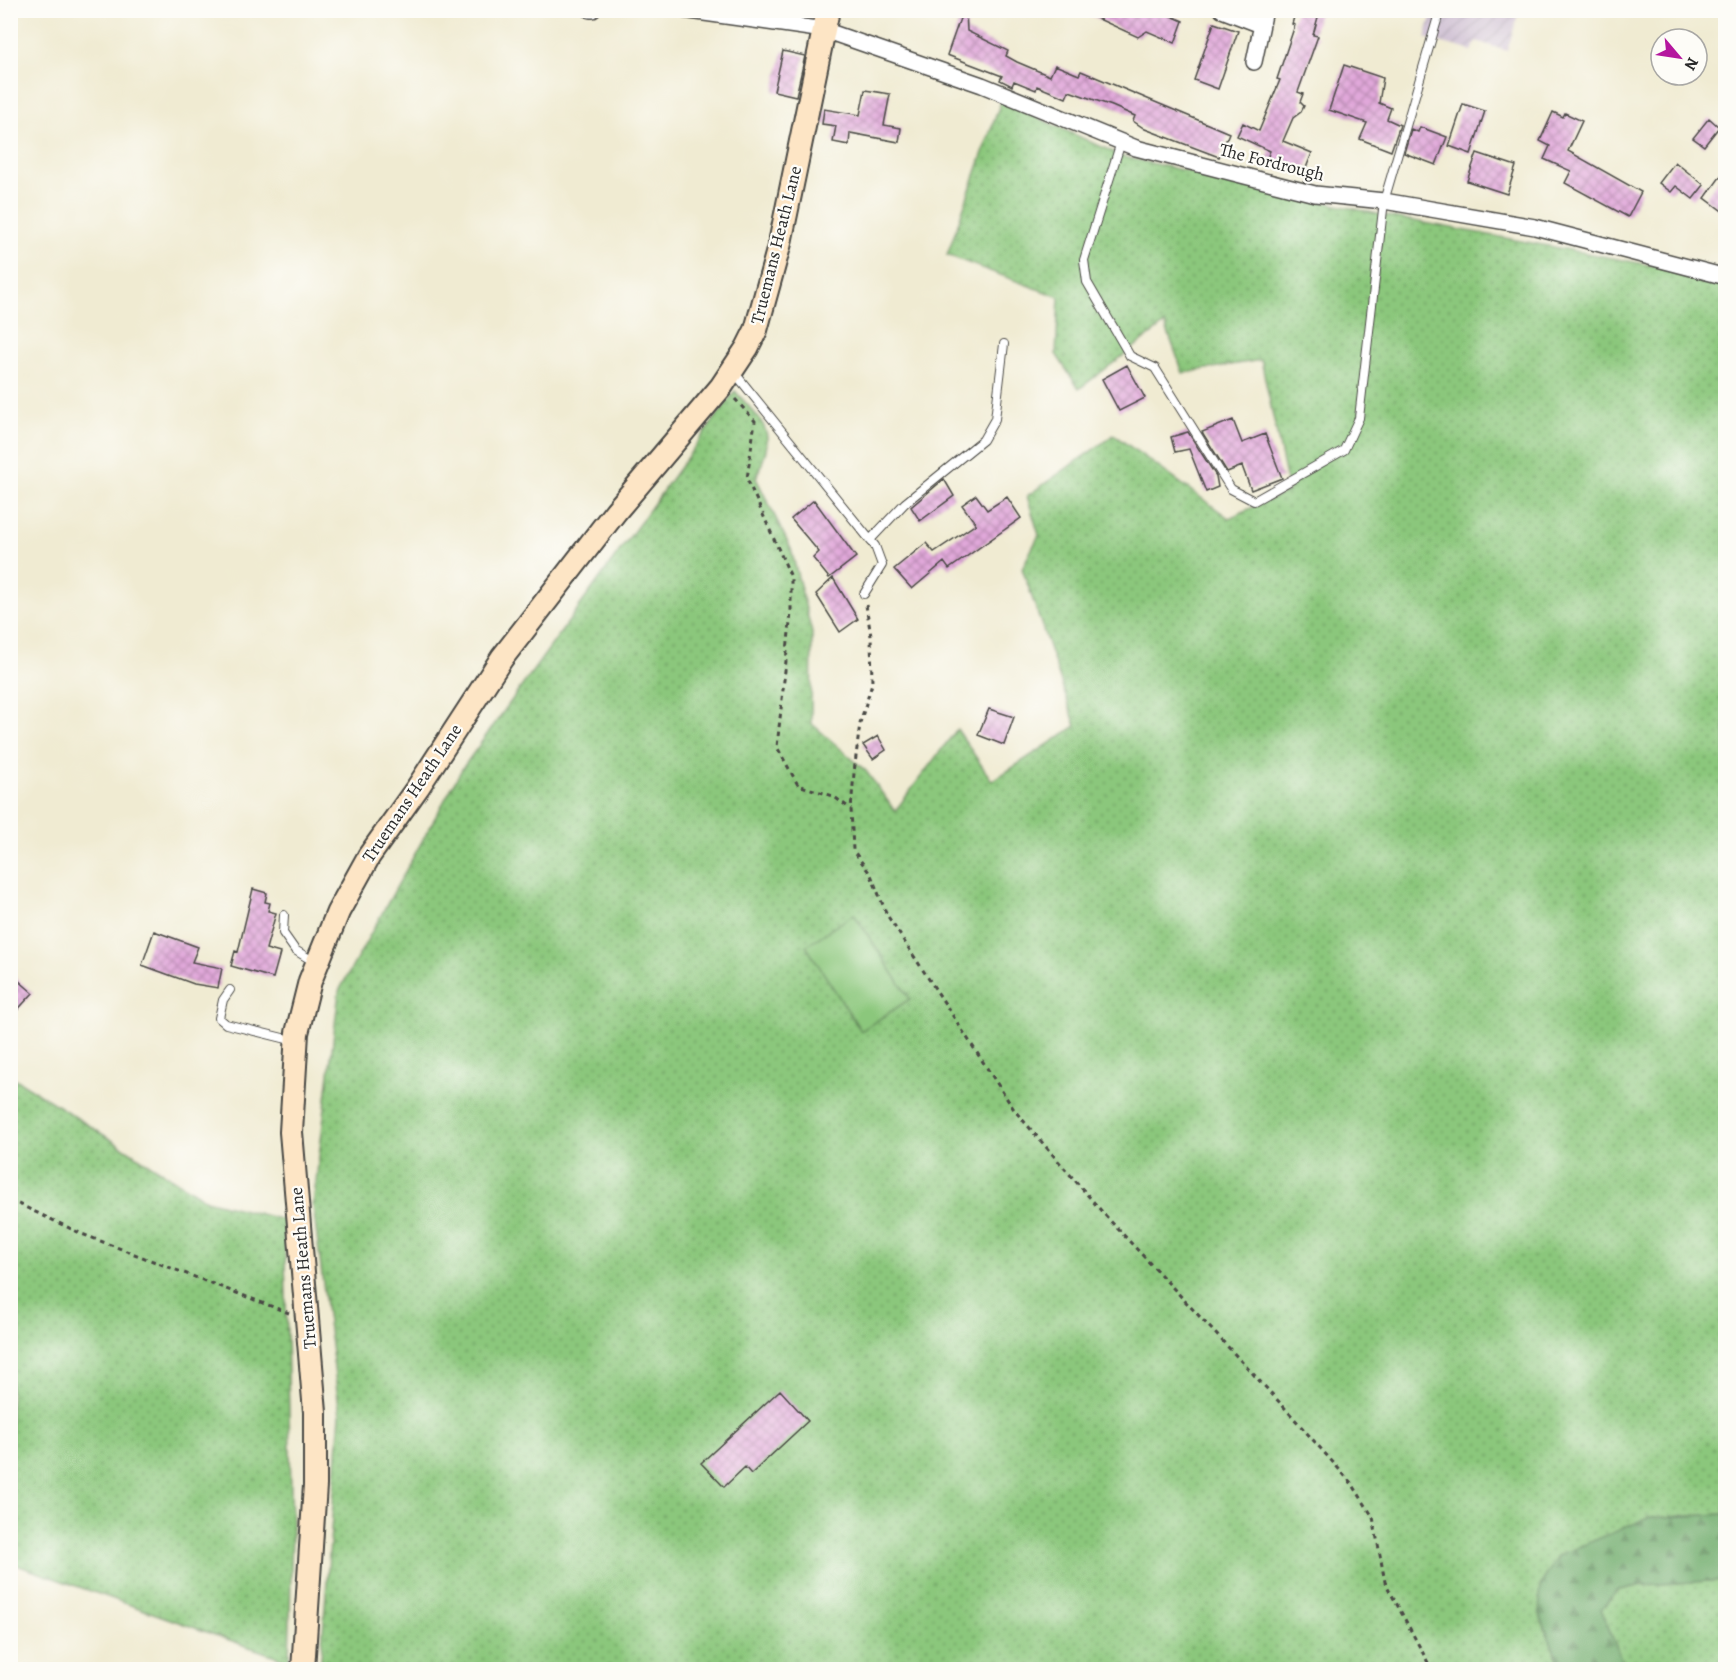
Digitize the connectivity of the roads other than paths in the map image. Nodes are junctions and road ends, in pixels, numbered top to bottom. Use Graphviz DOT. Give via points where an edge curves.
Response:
graph roads {
  1 [pos="683,10"];
  2 [pos="1222,10"];
  3 [pos="1440,10"];
  4 [pos="1263,18"];
  5 [pos="826,20"];
  6 [pos="1254,62"];
  7 [pos="1121,142"];
  8 [pos="1384,201"];
  9 [pos="1725,277"];
  10 [pos="1004,344"];
  11 [pos="733,371"];
  12 [pos="870,540"];
  13 [pos="864,594"];
  14 [pos="284,915"];
  15 [pos="317,964"];
  16 [pos="230,990"];
  17 [pos="296,1042"];
  18 [pos="303,1670"];
  1 -- 5 [label="street, The Fordrough"];
  2 -- 4 [label="street"];
  3 -- 8 [label="lane"];
  4 -- 6 [label="street"];
  5 -- 7 [label="street, The Fordrough"];
  5 -- 11 [label="street, Truemans Heath Lane" via="780,243 756,330"];
  7 -- 8 [label="street, The Fordrough" via="1315,194"];
  7 -- 8 [label="lane" via="1084,260 1087,282 1130,356 1155,368 1231,489 1254,501 1344,450 1359,418"];
  8 -- 9 [label="street, The Fordrough" via="1535,227"];
  10 -- 12 [label="lane" via="995,419 983,440 905,503"];
  11 -- 12 [label="lane"];
  11 -- 15 [label="street, Truemans Heath Lane" via="616,511 502,658 369,856 338,912"];
  12 -- 13 [label="lane" via="882,565"];
  14 -- 15 [label="lane" via="283,933 295,950"];
  15 -- 17 [label="street, Truemans Heath Lane"];
  16 -- 17 [label="lane" via="219,1018 226,1024"];
  17 -- 18 [label="street, Truemans Heath Lane" via="291,1132 315,1412 315,1485"];
}
